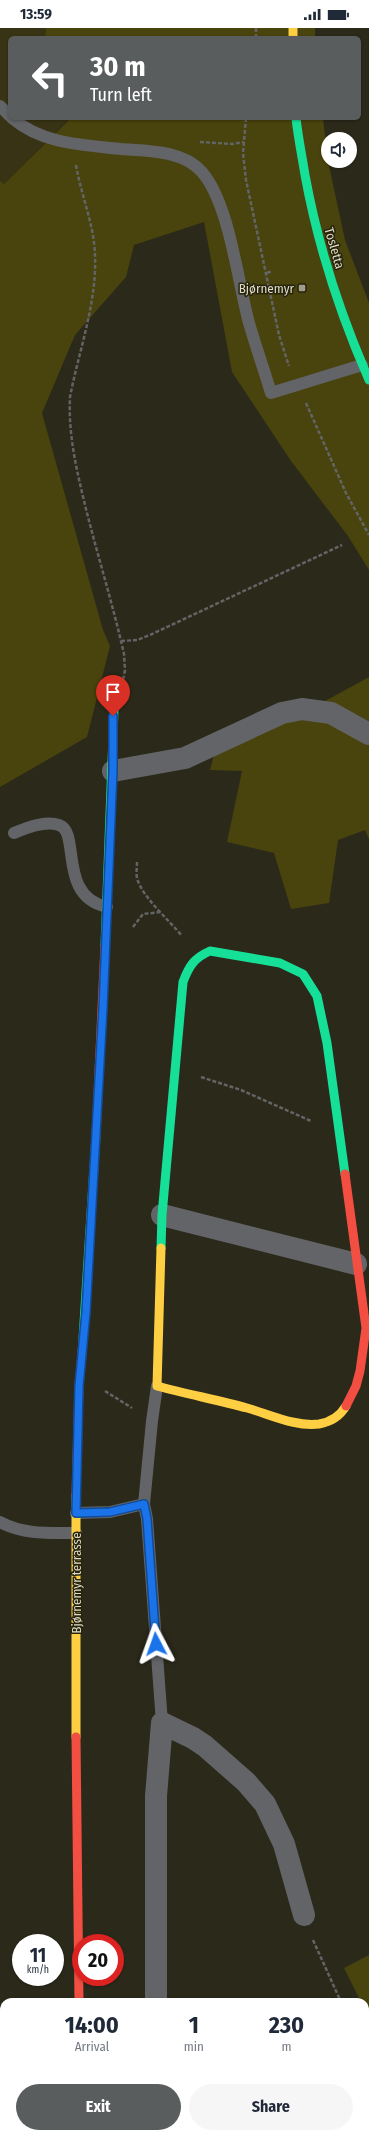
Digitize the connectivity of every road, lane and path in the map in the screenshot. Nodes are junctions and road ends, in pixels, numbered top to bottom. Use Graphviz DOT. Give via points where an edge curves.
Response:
graph roads {
  1 [pos="0,106"];
  2 [pos="8,114"];
  3 [pos="15,120"];
  4 [pos="246,120"];
  5 [pos="296,120"];
  6 [pos="196,142"];
  7 [pos="244,142"];
  8 [pos="74,145"];
  9 [pos="272,271"];
  10 [pos="267,273"];
  11 [pos="362,365"];
  12 [pos="369,380"];
  13 [pos="297,385"];
  14 [pos="369,535"];
  15 [pos="342,545"];
  16 [pos="121,641"];
  17 [pos="114,710"];
  18 [pos="369,734"];
  19 [pos="113,771"];
  20 [pos="14,832"];
  21 [pos="137,856"];
  22 [pos="107,907"];
  23 [pos="198,955"];
  24 [pos="175,1071"];
  25 [pos="339,1131"];
  26 [pos="162,1215"];
  27 [pos="356,1264"];
  28 [pos="79,1386"];
  29 [pos="157,1386"];
  30 [pos="152,1421"];
  31 [pos="144,1504"];
  32 [pos="76,1513"];
  33 [pos="0,1522"];
  34 [pos="76,1533"];
  35 [pos="162,1723"];
  36 [pos="304,1915"];
  37 [pos="79,1998"];
  38 [pos="156,1998"];
  39 [pos="339,1998"];
  1 -- 2 [label="lane"];
  3 -- 8 [label="lane" via="32,132"];
  4 -- 7 [label="path"];
  5 -- 11 [label="street, Tosletta" via="316,229 340,309"];
  6 -- 7 [label="path"];
  7 -- 10 [label="path" via="246,180"];
  8 -- 13 [label="lane" via="164,153 190,163 201,171 216,197 228,233 249,323 271,393"];
  8 -- 16 [label="path" via="79,180 91,224 96,272 92,303 70,397 70,420 82,489"];
  9 -- 10 [label="path"];
  10 -- 13 [label="path" via="280,335"];
  11 -- 12 [label="street, Tosletta"];
  11 -- 13 [label="lane"];
  13 -- 14 [label="path" via="346,493"];
  15 -- 16 [label="path" via="150,635 136,640"];
  16 -- 17 [label="path" via="125,670 122,691"];
  17 -- 19 [label="street, Bjørnemyr terrasse"];
  18 -- 19 [label="street" via="331,713 302,709 282,713 185,758"];
  19 -- 22 [label="street, Bjørnemyr terrasse"];
  20 -- 22 [label="lane" via="50,824 63,828 67,834 73,874 84,896 94,904"];
  21 -- 23 [label="path" via="137,878 144,892"];
  22 -- 28 [label="street, Bjørnemyr terrasse" via="86,1312"];
  23 -- 24 [label="street" via="190,963 183,982"];
  23 -- 25 [label="street" via="215,951 280,963 303,974 317,996 327,1043"];
  24 -- 25 [label="path" via="210,1079"];
  24 -- 26 [label="street"];
  25 -- 27 [label="street"];
  26 -- 27 [label="street"];
  26 -- 29 [label="street"];
  27 -- 29 [label="street" via="366,1328 365,1349 354,1393 348,1405 330,1421 319,1424 289,1421 248,1408"];
  28 -- 30 [label="path" via="103,1389"];
  28 -- 32 [label="street, Bjørnemyr terrasse"];
  29 -- 30 [label="lane"];
  30 -- 31 [label="lane"];
  31 -- 32 [label="lane" via="110,1512"];
  31 -- 35 [label="lane"];
  32 -- 34 [label="street, Bjørnemyr terrasse"];
  33 -- 34 [label="lane" via="14,1529 35,1533"];
  34 -- 37 [label="street, Bjørnemyr terrasse"];
  35 -- 36 [label="street" via="205,1746 246,1782 265,1804 284,1844"];
  35 -- 38 [label="street" via="156,1796"];
  36 -- 39 [label="path"];
}
